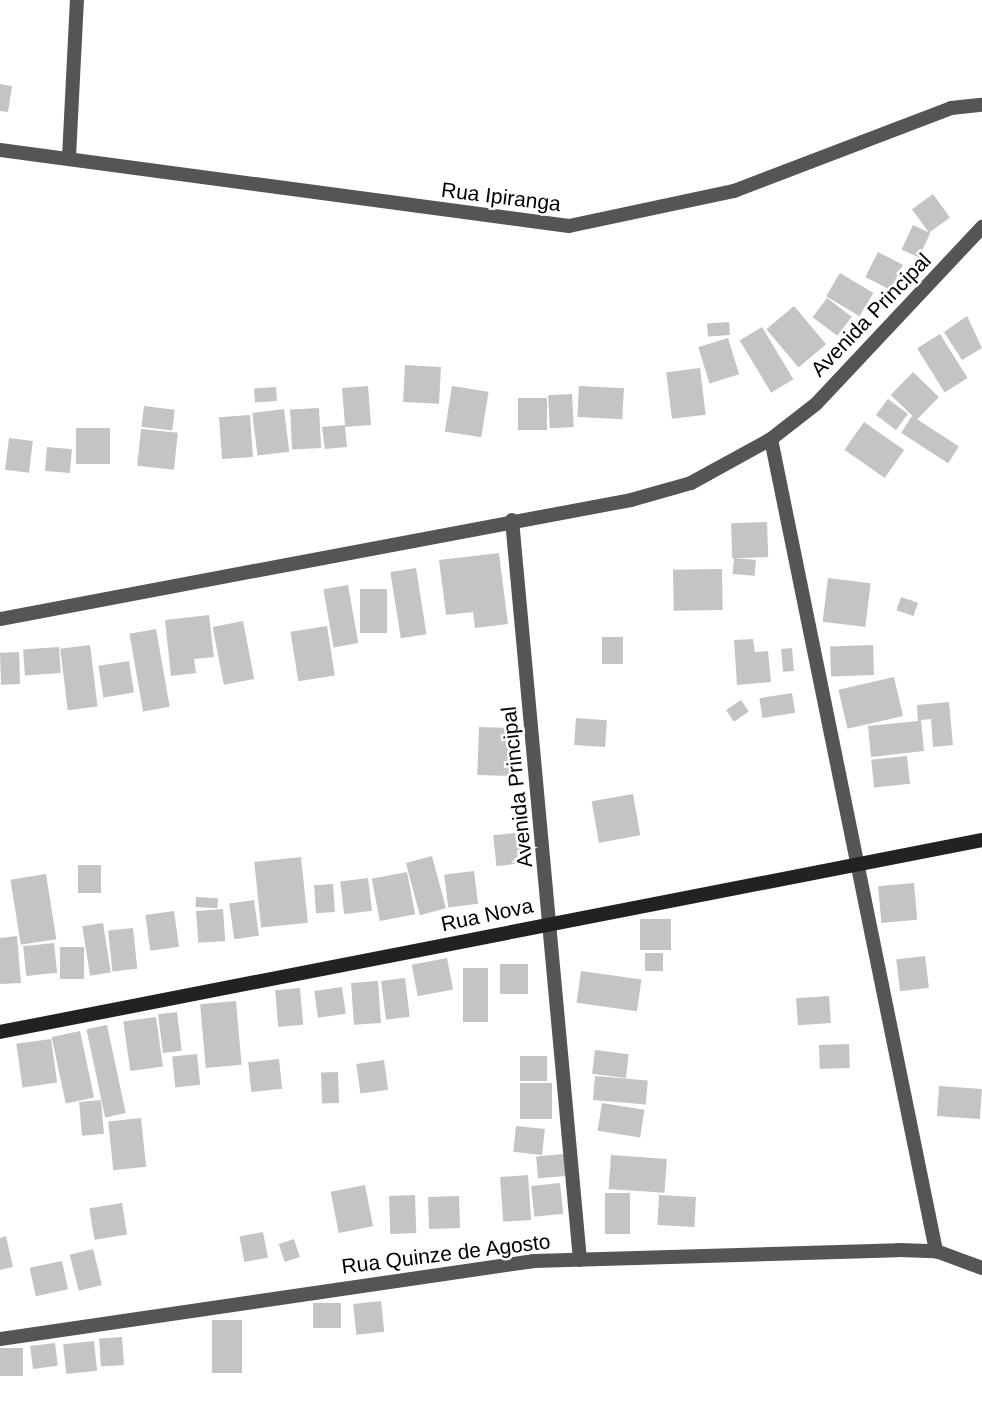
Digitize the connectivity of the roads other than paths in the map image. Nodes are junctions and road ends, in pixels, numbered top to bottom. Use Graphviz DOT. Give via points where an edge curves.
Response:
graph roads {
  1 [pos="77,0"];
  2 [pos="982,105"];
  3 [pos="0,149"];
  4 [pos="69,157"];
  5 [pos="982,227"];
  6 [pos="771,439"];
  7 [pos="512,520"];
  8 [pos="0,619"];
  9 [pos="982,840"];
  10 [pos="858,864"];
  11 [pos="552,923"];
  12 [pos="0,1032"];
  13 [pos="936,1251"];
  14 [pos="580,1261"];
  15 [pos="982,1268"];
  16 [pos="0,1339"];
  1 -- 4 [label="street"];
  2 -- 4 [label="street, Rua Ipiranga" via="951,108 746,188 569,226"];
  3 -- 4 [label="street, Rua Ipiranga"];
  5 -- 6 [label="street, Avenida Principal" via="816,404"];
  6 -- 7 [label="street, Avenida Principal" via="691,483"];
  6 -- 10 [label="street"];
  7 -- 8 [label="street, Avenida Principal"];
  7 -- 11 [label="street, Avenida Principal"];
  9 -- 10 [label="street, Rua Nova"];
  10 -- 11 [label="street, Rua Nova"];
  10 -- 13 [label="street"];
  11 -- 12 [label="street, Rua Nova"];
  11 -- 14 [label="street, Avenida Principal"];
  13 -- 14 [label="street, Rua Quinze de Agosto"];
  13 -- 15 [label="street, Rua Quinze de Agosto"];
  14 -- 16 [label="street, Rua Quinze de Agosto" via="442,1272"];
}
